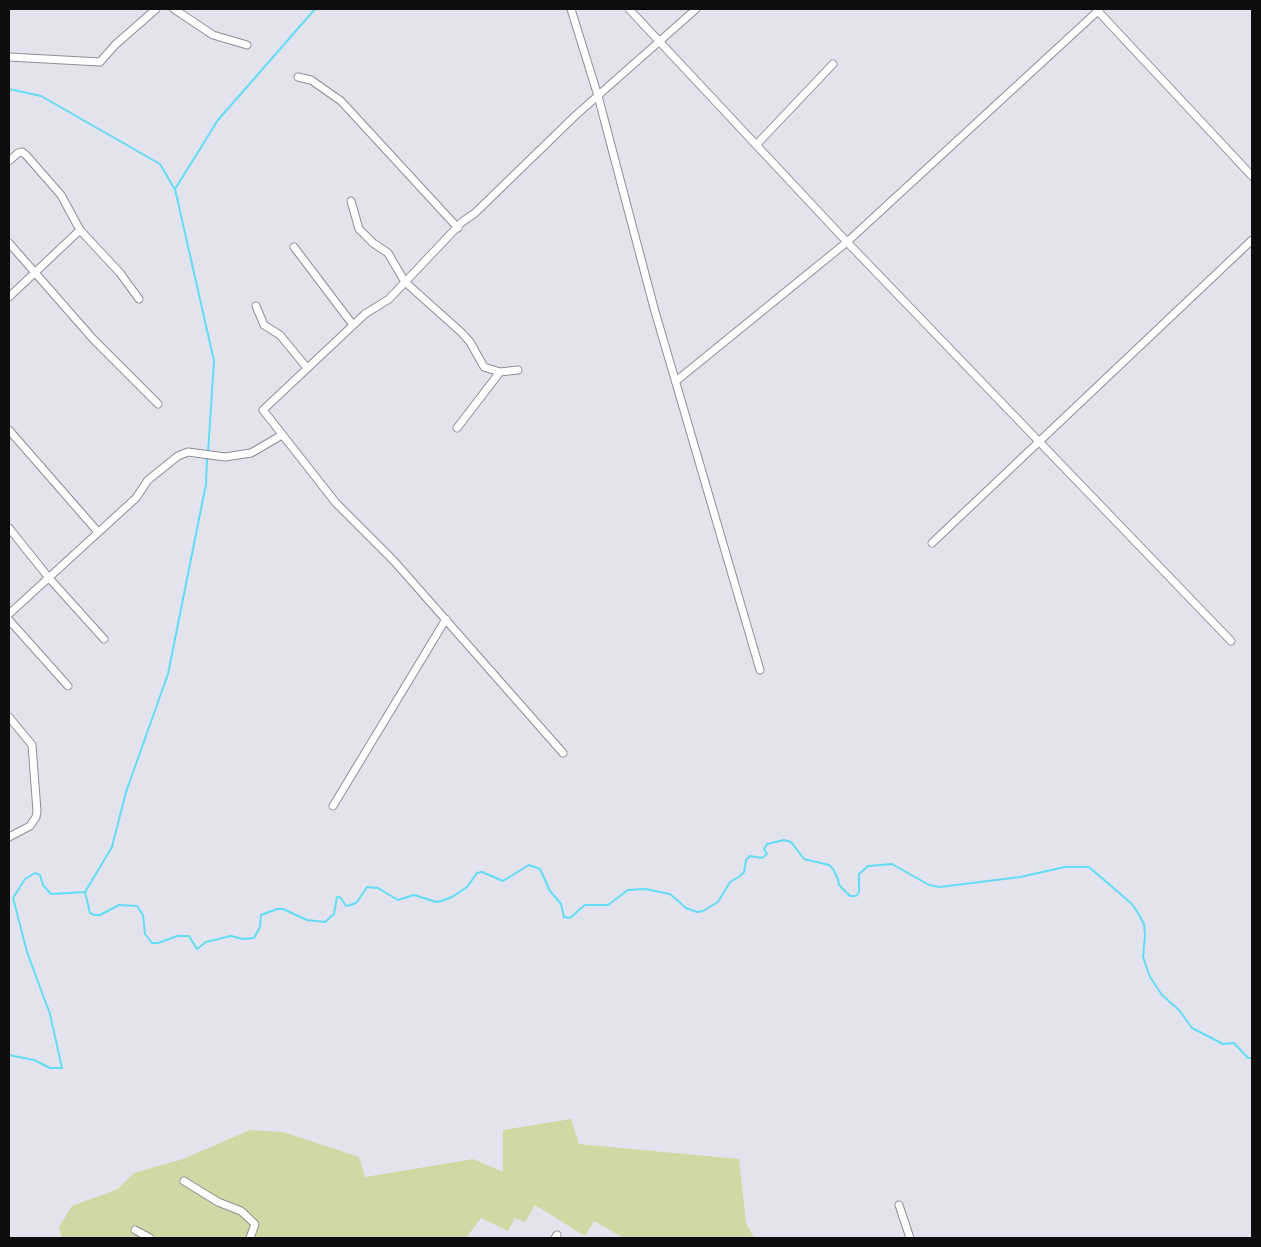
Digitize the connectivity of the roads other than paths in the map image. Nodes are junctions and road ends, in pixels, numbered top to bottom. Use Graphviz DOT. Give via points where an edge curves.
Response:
graph roads {
  1 [pos="156,9"];
  2 [pos="174,9"];
  3 [pos="571,9"];
  4 [pos="629,9"];
  5 [pos="696,9"];
  6 [pos="1098,9"];
  7 [pos="659,40"];
  8 [pos="247,46"];
  9 [pos="9,57"];
  10 [pos="833,64"];
  11 [pos="298,77"];
  12 [pos="598,96"];
  13 [pos="756,144"];
  14 [pos="9,161"];
  15 [pos="1252,176"];
  16 [pos="351,201"];
  17 [pos="458,228"];
  18 [pos="80,230"];
  19 [pos="1252,240"];
  20 [pos="847,242"];
  21 [pos="9,244"];
  22 [pos="294,247"];
  23 [pos="33,272"];
  24 [pos="405,282"];
  25 [pos="9,297"];
  26 [pos="139,299"];
  27 [pos="256,306"];
  28 [pos="353,325"];
  29 [pos="307,368"];
  30 [pos="518,370"];
  31 [pos="500,372"];
  32 [pos="676,381"];
  33 [pos="158,404"];
  34 [pos="457,428"];
  35 [pos="9,430"];
  36 [pos="282,435"];
  37 [pos="1039,442"];
  38 [pos="9,528"];
  39 [pos="98,532"];
  40 [pos="932,543"];
  41 [pos="49,578"];
  42 [pos="9,614"];
  43 [pos="446,619"];
  44 [pos="9,620"];
  45 [pos="104,639"];
  46 [pos="1231,641"];
  47 [pos="760,670"];
  48 [pos="68,686"];
  49 [pos="9,717"];
  50 [pos="563,753"];
  51 [pos="333,806"];
  52 [pos="9,837"];
  53 [pos="184,1181"];
  54 [pos="899,1205"];
  55 [pos="135,1230"];
  56 [pos="150,1238"];
  57 [pos="250,1238"];
  58 [pos="910,1238"];
  1 -- 9 [label="street" via="100,62"];
  2 -- 8 [label="street" via="213,35"];
  3 -- 12 [label="street"];
  4 -- 7 [label="street"];
  5 -- 7 [label="street"];
  6 -- 15 [label="street"];
  6 -- 20 [label="street"];
  7 -- 12 [label="street"];
  7 -- 13 [label="street"];
  10 -- 13 [label="street"];
  11 -- 17 [label="street" via="311,80 341,100"];
  12 -- 17 [label="street"];
  12 -- 32 [label="street"];
  13 -- 20 [label="street"];
  14 -- 18 [label="street" via="18,153 26,155 61,194"];
  16 -- 24 [label="street" via="359,229 388,253"];
  17 -- 24 [label="street"];
  18 -- 23 [label="street"];
  18 -- 26 [label="street" via="120,272"];
  19 -- 37 [label="street"];
  20 -- 32 [label="street"];
  20 -- 37 [label="street"];
  21 -- 23 [label="street"];
  22 -- 28 [label="street"];
  23 -- 25 [label="street"];
  23 -- 33 [label="street"];
  24 -- 28 [label="street"];
  24 -- 31 [label="street" via="461,332 484,366"];
  27 -- 29 [label="street" via="264,325 280,336"];
  28 -- 29 [label="street"];
  29 -- 36 [label="street" via="263,410"];
  30 -- 31 [label="street"];
  31 -- 34 [label="street"];
  32 -- 47 [label="street"];
  35 -- 39 [label="street"];
  36 -- 39 [label="street" via="251,454 225,457 182,454 148,480 136,498"];
  36 -- 43 [label="street" via="336,503"];
  37 -- 40 [label="street"];
  37 -- 46 [label="street"];
  38 -- 41 [label="street"];
  39 -- 41 [label="street"];
  41 -- 42 [label="street"];
  41 -- 45 [label="street"];
  43 -- 50 [label="street"];
  43 -- 51 [label="street"];
  44 -- 48 [label="street"];
  49 -- 52 [label="street" via="32,745 37,811 30,826"];
  53 -- 57 [label="street" via="218,1202 241,1211 255,1224"];
  54 -- 58 [label="street"];
  55 -- 56 [label="street"];
}
